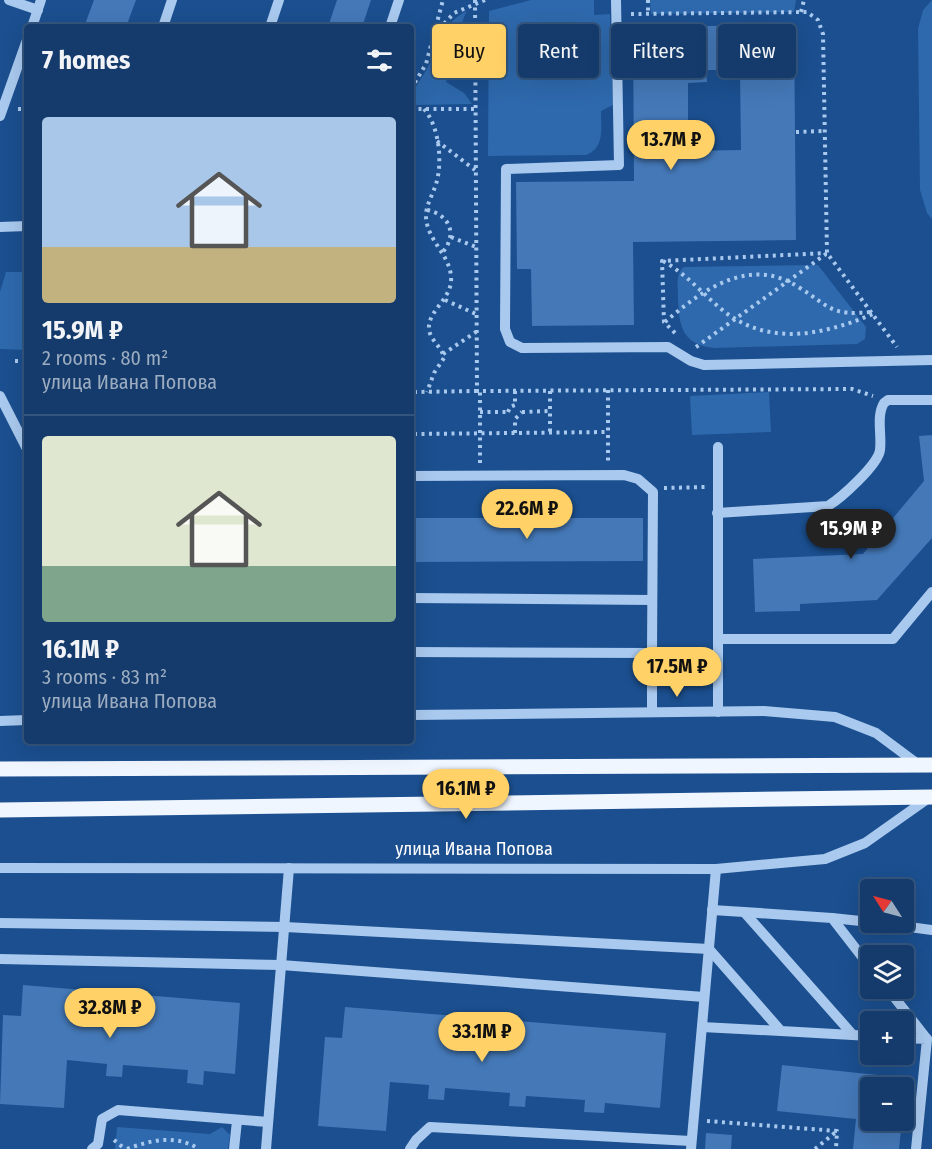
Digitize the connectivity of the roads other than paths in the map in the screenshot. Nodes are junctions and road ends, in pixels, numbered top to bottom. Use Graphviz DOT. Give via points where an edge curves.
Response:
graph roads {
  1 [pos="9,0"];
  2 [pos="172,0"];
  3 [pos="279,0"];
  4 [pos="399,0"];
  5 [pos="616,0"];
  6 [pos="40,5"];
  7 [pos="33,24"];
  8 [pos="164,24"];
  9 [pos="271,24"];
  10 [pos="391,24"];
  11 [pos="24,57"];
  12 [pos="0,116"];
  13 [pos="24,226"];
  14 [pos="0,227"];
  15 [pos="932,360"];
  16 [pos="0,396"];
  17 [pos="932,400"];
  18 [pos="24,443"];
  19 [pos="718,447"];
  20 [pos="414,476"];
  21 [pos="717,513"];
  22 [pos="932,592"];
  23 [pos="414,598"];
  24 [pos="652,600"];
  25 [pos="718,639"];
  26 [pos="414,652"];
  27 [pos="652,653"];
  28 [pos="718,711"];
  29 [pos="652,712"];
  30 [pos="414,715"];
  31 [pos="24,720"];
  32 [pos="0,721"];
  33 [pos="926,766"];
  34 [pos="0,769"];
  35 [pos="931,797"];
  36 [pos="0,810"];
  37 [pos="0,868"];
  38 [pos="289,868"];
  39 [pos="716,869"];
  40 [pos="712,910"];
  41 [pos="744,912"];
  42 [pos="832,918"];
  43 [pos="860,921"];
  44 [pos="0,923"];
  45 [pos="285,927"];
  46 [pos="914,928"];
  47 [pos="932,930"];
  48 [pos="709,950"];
  49 [pos="860,954"];
  50 [pos="0,959"];
  51 [pos="281,965"];
  52 [pos="704,997"];
  53 [pos="896,999"];
  54 [pos="702,1027"];
  55 [pos="781,1031"];
  56 [pos="853,1035"];
  57 [pos="860,1035"];
  58 [pos="914,1038"];
  59 [pos="927,1039"];
  60 [pos="237,1120"];
  61 [pos="268,1122"];
  62 [pos="691,1145"];
  63 [pos="92,1149"];
  64 [pos="234,1149"];
  65 [pos="266,1149"];
  66 [pos="410,1149"];
  67 [pos="916,1149"];
  1 -- 6 [label="street"];
  2 -- 8 [label="street"];
  3 -- 9 [label="street"];
  4 -- 10 [label="street"];
  5 -- 15 [label="street" via="619,165 506,169 505,329 510,342 522,348 668,347 691,362 704,365"];
  6 -- 7 [label="street"];
  11 -- 12 [label="street"];
  13 -- 14 [label="street"];
  16 -- 18 [label="street"];
  17 -- 21 [label="street" via="884,403 877,460 834,502 818,509"];
  19 -- 21 [label="street"];
  20 -- 24 [label="street" via="609,475 638,479 653,492"];
  21 -- 25 [label="street"];
  22 -- 25 [label="street" via="893,639"];
  23 -- 24 [label="street"];
  24 -- 27 [label="street"];
  25 -- 28 [label="street"];
  26 -- 27 [label="street"];
  27 -- 29 [label="street"];
  28 -- 29 [label="street"];
  28 -- 33 [label="street" via="835,717 876,733"];
  29 -- 30 [label="street"];
  31 -- 32 [label="street"];
  33 -- 34 [label="main road"];
  35 -- 36 [label="main road, улица Ивана Попова"];
  35 -- 39 [label="street, улица Ивана Попова" via="864,843 825,859"];
  37 -- 38 [label="street, улица Ивана Попова"];
  38 -- 39 [label="street, улица Ивана Попова"];
  38 -- 45 [label="street"];
  39 -- 40 [label="street"];
  40 -- 41 [label="street"];
  40 -- 48 [label="street"];
  41 -- 42 [label="street"];
  41 -- 56 [label="street"];
  42 -- 43 [label="street"];
  42 -- 49 [label="street"];
  44 -- 45 [label="street"];
  45 -- 48 [label="street"];
  45 -- 51 [label="street"];
  46 -- 47 [label="street"];
  48 -- 52 [label="street"];
  48 -- 55 [label="street"];
  50 -- 51 [label="street"];
  51 -- 52 [label="street"];
  51 -- 61 [label="street"];
  52 -- 54 [label="street"];
  53 -- 59 [label="street"];
  54 -- 55 [label="street"];
  54 -- 62 [label="street"];
  55 -- 56 [label="street"];
  56 -- 57 [label="street"];
  58 -- 59 [label="street"];
  59 -- 67 [label="street"];
  60 -- 61 [label="street"];
  60 -- 63 [label="street" via="118,1110 102,1119 98,1144"];
  60 -- 64 [label="street"];
  61 -- 65 [label="street"];
  62 -- 66 [label="street" via="430,1127"];
}
